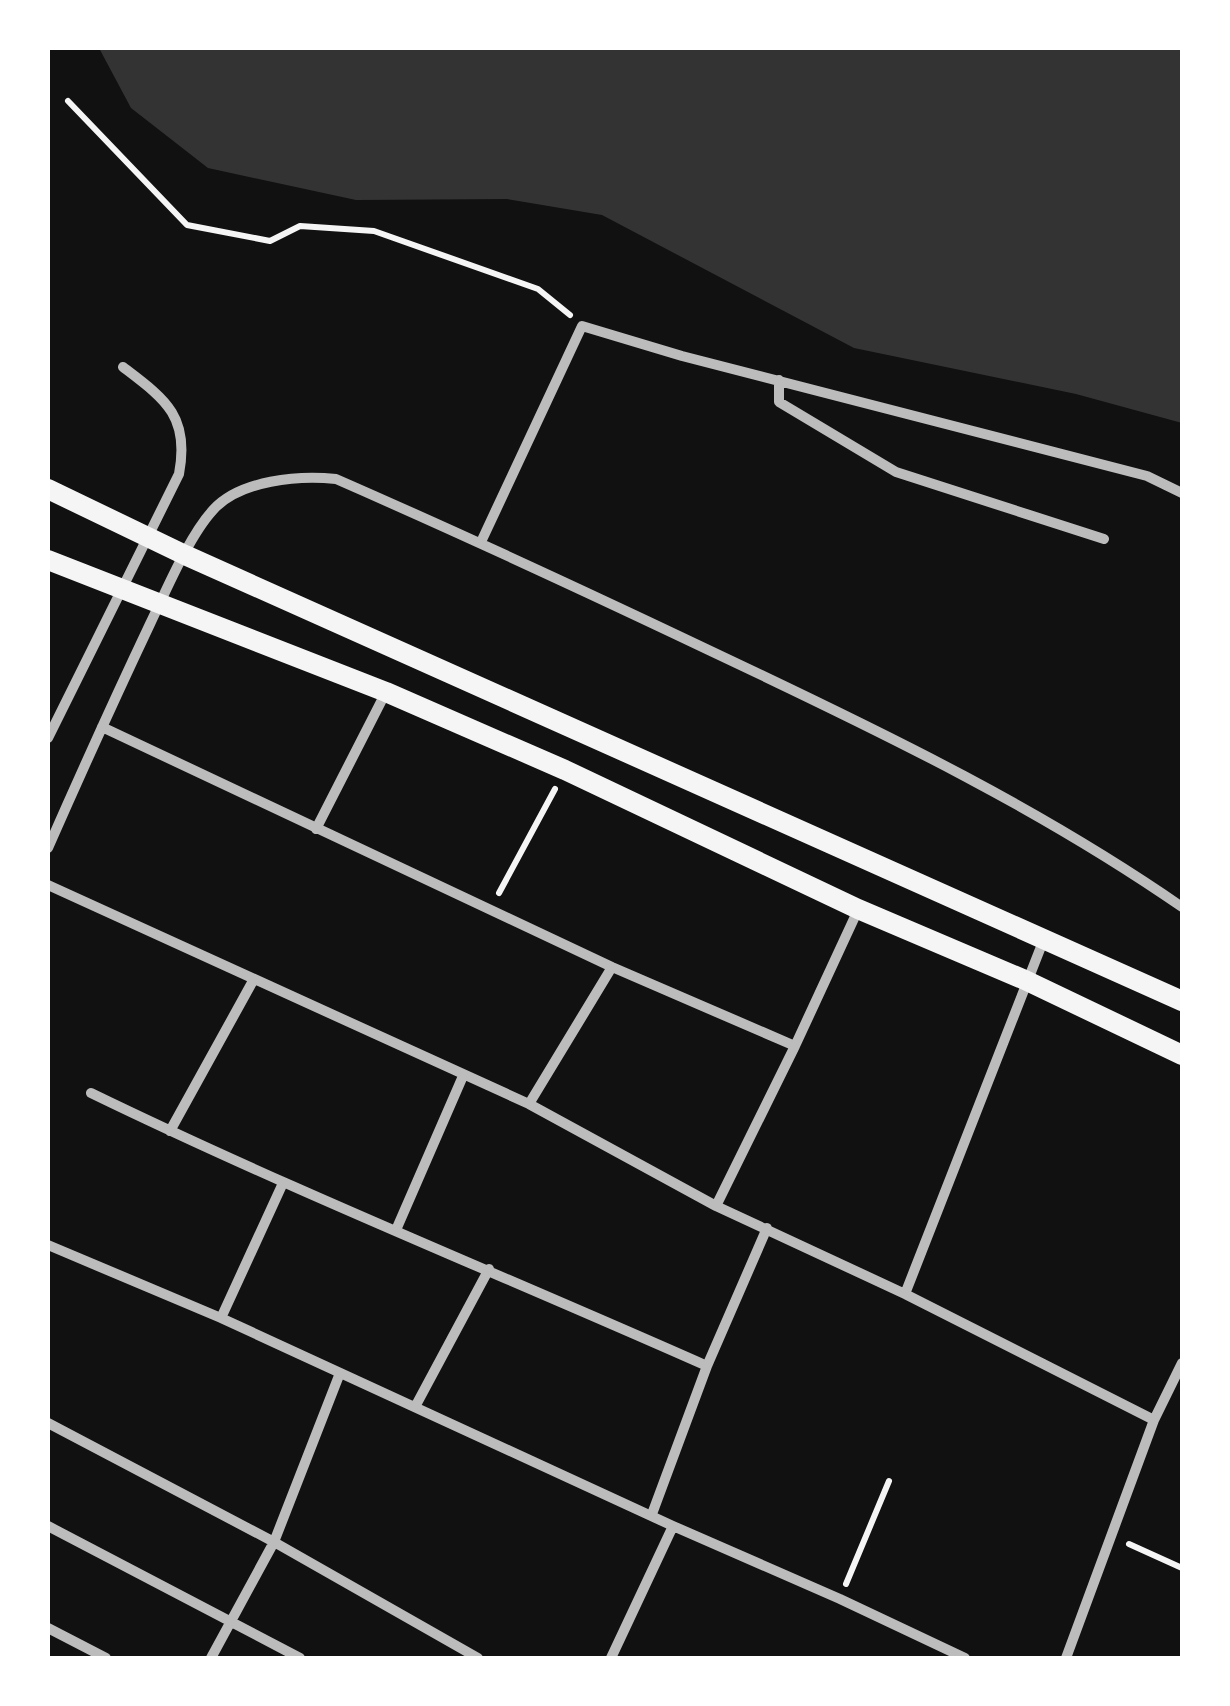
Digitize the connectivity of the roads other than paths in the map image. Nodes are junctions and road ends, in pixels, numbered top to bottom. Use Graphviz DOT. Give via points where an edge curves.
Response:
graph roads {
  1 [pos="123,367"];
  2 [pos="779,380"];
  3 [pos="48,488"];
  4 [pos="1182,493"];
  5 [pos="148,536"];
  6 [pos="1104,540"];
  7 [pos="480,542"];
  8 [pos="185,556"];
  9 [pos="48,560"];
  10 [pos="121,590"];
  11 [pos="159,605"];
  12 [pos="386,692"];
  13 [pos="102,728"];
  14 [pos="48,738"];
  15 [pos="316,829"];
  16 [pos="48,848"];
  17 [pos="48,884"];
  18 [pos="1182,907"];
  19 [pos="858,909"];
  20 [pos="1044,939"];
  21 [pos="612,967"];
  22 [pos="254,978"];
  23 [pos="1026,980"];
  24 [pos="1182,1000"];
  25 [pos="796,1046"];
  26 [pos="1182,1055"];
  27 [pos="463,1076"];
  28 [pos="91,1093"];
  29 [pos="529,1104"];
  30 [pos="170,1131"];
  31 [pos="283,1184"];
  32 [pos="716,1206"];
  33 [pos="767,1228"];
  34 [pos="396,1230"];
  35 [pos="48,1245"];
  36 [pos="490,1269"];
  37 [pos="905,1294"];
  38 [pos="221,1318"];
  39 [pos="1182,1363"];
  40 [pos="707,1366"];
  41 [pos="340,1373"];
  42 [pos="415,1407"];
  43 [pos="1154,1420"];
  44 [pos="48,1423"];
  45 [pos="652,1514"];
  46 [pos="48,1526"];
  47 [pos="674,1526"];
  48 [pos="274,1542"];
  49 [pos="231,1621"];
  50 [pos="48,1628"];
  51 [pos="106,1658"];
  52 [pos="210,1658"];
  53 [pos="300,1658"];
  54 [pos="478,1658"];
  55 [pos="612,1658"];
  56 [pos="965,1658"];
  57 [pos="1066,1658"];
  1 -- 5 [label="street" via="165,399 182,435 179,474"];
  2 -- 4 [label="street" via="1147,476"];
  2 -- 6 [label="street" via="778,402 896,472"];
  2 -- 7 [label="street" via="582,326"];
  3 -- 5 [label="main road"];
  5 -- 8 [label="main road"];
  5 -- 10 [label="street"];
  7 -- 8 [label="street" via="336,478 312,476 230,497 213,510"];
  7 -- 18 [label="street" via="922,751 1054,824"];
  8 -- 11 [label="street"];
  8 -- 20 [label="main road"];
  9 -- 10 [label="main road"];
  10 -- 11 [label="main road"];
  10 -- 14 [label="street"];
  11 -- 12 [label="main road"];
  11 -- 13 [label="street"];
  12 -- 15 [label="street"];
  12 -- 19 [label="main road"];
  13 -- 15 [label="street"];
  13 -- 16 [label="street"];
  15 -- 21 [label="street"];
  17 -- 22 [label="street"];
  19 -- 23 [label="main road"];
  19 -- 25 [label="street"];
  20 -- 23 [label="street"];
  20 -- 24 [label="main road"];
  21 -- 25 [label="street"];
  21 -- 29 [label="street"];
  22 -- 27 [label="street"];
  22 -- 30 [label="street"];
  23 -- 26 [label="main road"];
  23 -- 37 [label="street"];
  25 -- 32 [label="street"];
  27 -- 29 [label="street"];
  27 -- 34 [label="street"];
  28 -- 30 [label="street"];
  29 -- 32 [label="street"];
  30 -- 31 [label="street"];
  31 -- 34 [label="street"];
  31 -- 38 [label="street"];
  32 -- 33 [label="street"];
  33 -- 37 [label="street"];
  33 -- 40 [label="street"];
  34 -- 36 [label="street"];
  35 -- 38 [label="street"];
  36 -- 40 [label="street"];
  36 -- 42 [label="street"];
  37 -- 43 [label="street"];
  38 -- 41 [label="street"];
  39 -- 43 [label="street"];
  40 -- 45 [label="street"];
  41 -- 42 [label="street"];
  41 -- 48 [label="street"];
  42 -- 45 [label="street"];
  43 -- 57 [label="street"];
  44 -- 48 [label="street"];
  45 -- 47 [label="street"];
  46 -- 49 [label="street"];
  47 -- 55 [label="street"];
  47 -- 56 [label="street"];
  48 -- 49 [label="street"];
  48 -- 54 [label="street"];
  49 -- 52 [label="street"];
  49 -- 53 [label="street"];
  50 -- 51 [label="street"];
}
